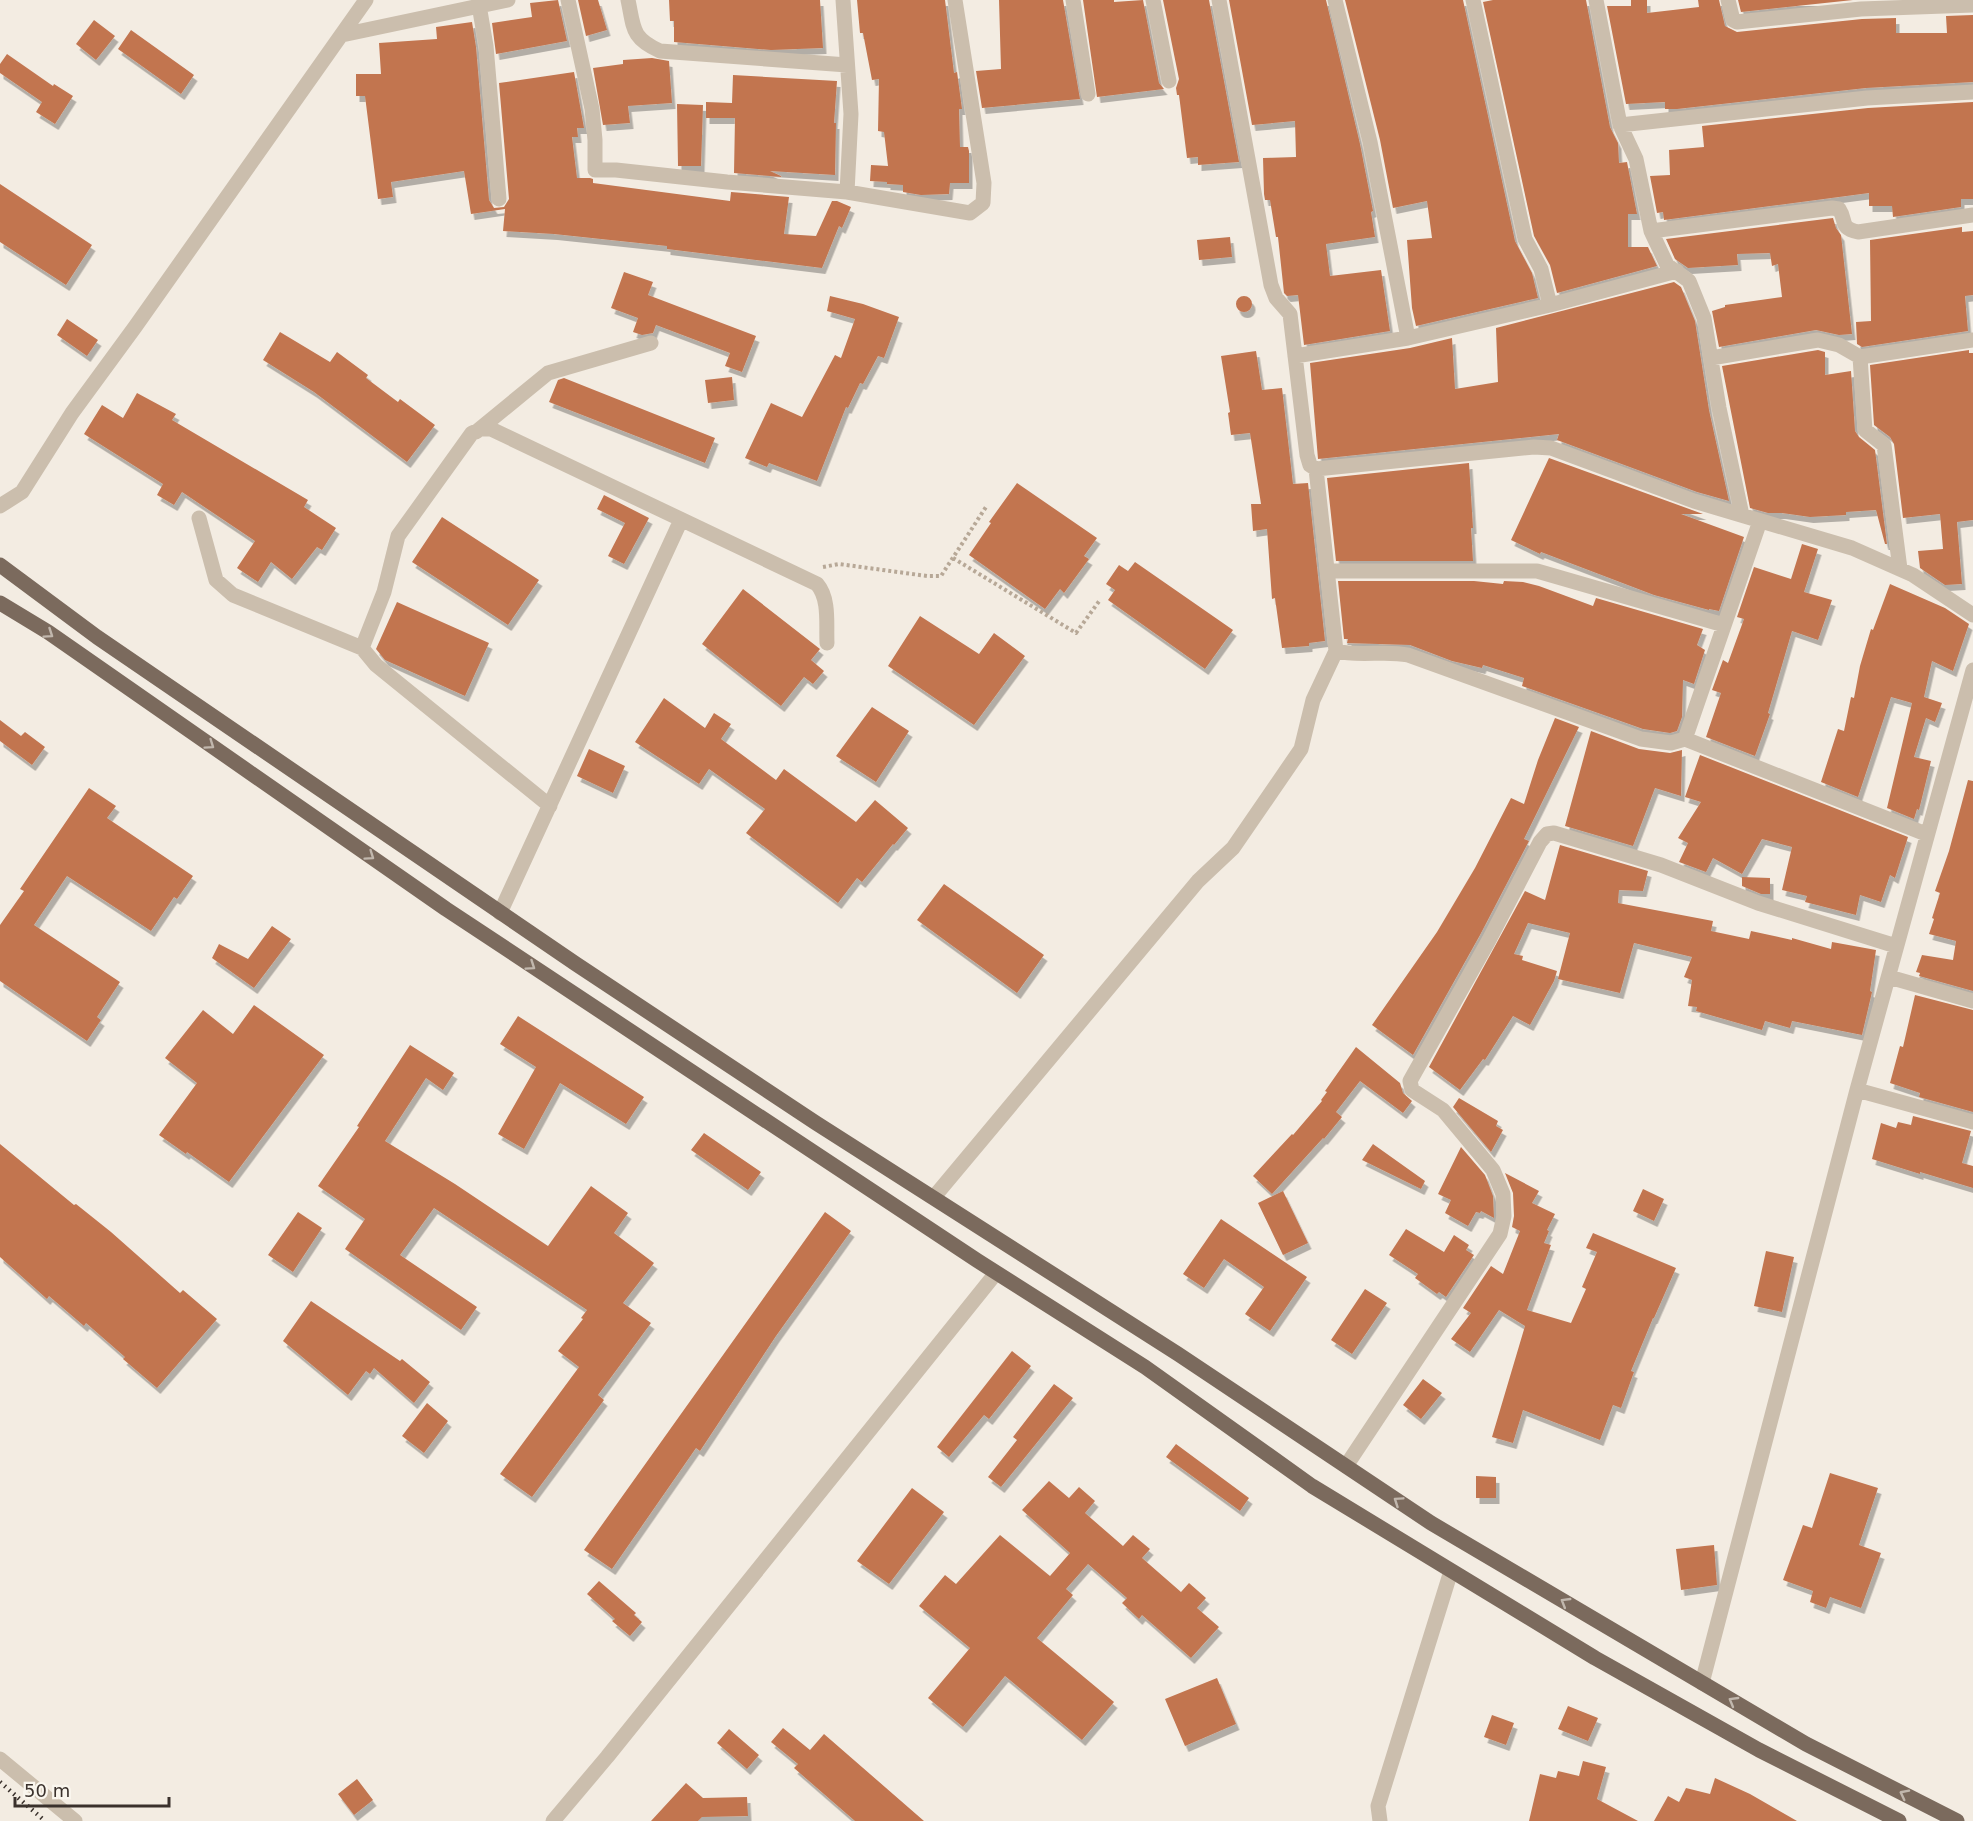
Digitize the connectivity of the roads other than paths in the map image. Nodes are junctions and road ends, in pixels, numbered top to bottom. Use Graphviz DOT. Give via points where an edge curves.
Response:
graph roads {
  1 [pos="366,0"];
  2 [pos="508,0"];
  3 [pos="568,0"];
  4 [pos="628,0"];
  5 [pos="843,0"];
  6 [pos="955,0"];
  7 [pos="1074,0"];
  8 [pos="1153,0"];
  9 [pos="1219,0"];
  10 [pos="1335,0"];
  11 [pos="1473,0"];
  12 [pos="1596,0"];
  13 [pos="1728,0"];
  14 [pos="479,5"];
  15 [pos="1973,5"];
  16 [pos="342,35"];
  17 [pos="847,65"];
  18 [pos="1169,81"];
  19 [pos="1973,92"];
  20 [pos="1088,94"];
  21 [pos="1620,125"];
  22 [pos="847,192"];
  23 [pos="499,199"];
  24 [pos="1973,215"];
  25 [pos="1651,231"];
  26 [pos="1677,271"];
  27 [pos="1550,305"];
  28 [pos="1408,338"];
  29 [pos="1973,340"];
  30 [pos="651,343"];
  31 [pos="1295,356"];
  32 [pos="1860,357"];
  33 [pos="1711,358"];
  34 [pos="476,432"];
  35 [pos="1316,469"];
  36 [pos="0,506"];
  37 [pos="1742,515"];
  38 [pos="199,518"];
  39 [pos="681,520"];
  40 [pos="1760,521"];
  41 [pos="0,565"];
  42 [pos="1900,569"];
  43 [pos="1327,571"];
  44 [pos="0,603"];
  45 [pos="1973,615"];
  46 [pos="1724,625"];
  47 [pos="827,643"];
  48 [pos="362,648"];
  49 [pos="1336,651"];
  50 [pos="1973,670"];
  51 [pos="1685,739"];
  52 [pos="550,806"];
  53 [pos="1926,834"];
  54 [pos="500,913"];
  55 [pos="1896,946"];
  56 [pos="1889,977"];
  57 [pos="1973,1001"];
  58 [pos="1857,1090"];
  59 [pos="1973,1122"];
  60 [pos="934,1197"];
  61 [pos="996,1273"];
  62 [pos="1346,1466"];
  63 [pos="1451,1570"];
  64 [pos="1702,1683"];
  65 [pos="0,1759"];
  66 [pos="75,1821"];
  67 [pos="553,1821"];
  68 [pos="1380,1821"];
  69 [pos="1899,1821"];
  70 [pos="1956,1821"];
  1 -- 16 [label="street"];
  2 -- 14 [label="street"];
  3 -- 22 [label="street" via="592,109 595,170"];
  4 -- 17 [label="street" via="635,34 660,51"];
  5 -- 17 [label="street"];
  6 -- 22 [label="street" via="984,183 983,203 970,213"];
  7 -- 20 [label="street"];
  8 -- 18 [label="street"];
  9 -- 31 [label="street" via="1271,285 1290,314"];
  10 -- 28 [label="street" via="1370,142"];
  11 -- 27 [label="street" via="1525,239 1541,269"];
  12 -- 21 [label="street"];
  13 -- 15 [label="street" via="1732,20 1737,22 1861,9"];
  14 -- 16 [label="street"];
  14 -- 23 [label="street"];
  16 -- 36 [label="street" via="72,413 22,492"];
  17 -- 22 [label="street" via="851,114"];
  19 -- 21 [label="street" via="1867,98"];
  21 -- 25 [label="street" via="1636,159"];
  24 -- 25 [label="street" via="1858,232 1845,226 1839,209 1832,208"];
  25 -- 26 [label="street" via="1667,265"];
  26 -- 27 [label="street"];
  26 -- 33 [label="street" via="1689,281 1698,300"];
  27 -- 28 [label="street"];
  28 -- 31 [label="street"];
  29 -- 32 [label="street"];
  30 -- 34 [label="street" via="548,373"];
  31 -- 35 [label="street" via="1307,455"];
  32 -- 33 [label="street" via="1839,345 1818,340"];
  32 -- 42 [label="street" via="1865,430 1884,445"];
  33 -- 37 [label="street"];
  34 -- 39 [label="street" via="491,429"];
  34 -- 48 [label="street" via="398,536 384,592"];
  35 -- 37 [label="street" via="1551,448"];
  35 -- 43 [label="street"];
  37 -- 40 [label="street"];
  38 -- 48 [label="street" via="216,580 233,595"];
  39 -- 47 [label="street" via="817,584 825,599"];
  39 -- 52 [label="street"];
  40 -- 42 [label="street" via="1851,548"];
  40 -- 46 [label="street"];
  41 -- 54 [label="main road" via="97,637"];
  42 -- 45 [label="street"];
  43 -- 46 [label="street" via="1537,571"];
  43 -- 49 [label="street"];
  44 -- 61 [label="main road, one-way" via="48,632 446,909"];
  46 -- 51 [label="street"];
  48 -- 52 [label="street" via="376,665"];
  49 -- 51 [label="street" via="1408,655 1641,739 1671,743"];
  49 -- 60 [label="street" via="1313,700 1301,749 1233,848 1198,881"];
  50 -- 53 [label="street"];
  51 -- 53 [label="street"];
  52 -- 54 [label="street"];
  53 -- 55 [label="street"];
  54 -- 60 [label="main road"];
  55 -- 56 [label="street"];
  55 -- 62 [label="street" via="1758,903 1661,866 1547,834 1410,1080 1412,1090 1443,1110 1493,1170 1503,1194 1500,1233"];
  56 -- 57 [label="street"];
  56 -- 58 [label="street"];
  58 -- 59 [label="street"];
  58 -- 64 [label="street"];
  60 -- 62 [label="main road"];
  61 -- 63 [label="main road" via="1145,1367 1312,1486"];
  61 -- 67 [label="street"];
  64 -- 62 [label="main road, one-way" via="1431,1523"];
  63 -- 68 [label="street" via="1378,1806"];
  63 -- 69 [label="main road" via="1595,1658 1759,1750"];
  70 -- 64 [label="main road, one-way" via="1806,1744"];
  65 -- 66 [label="street"];
}
